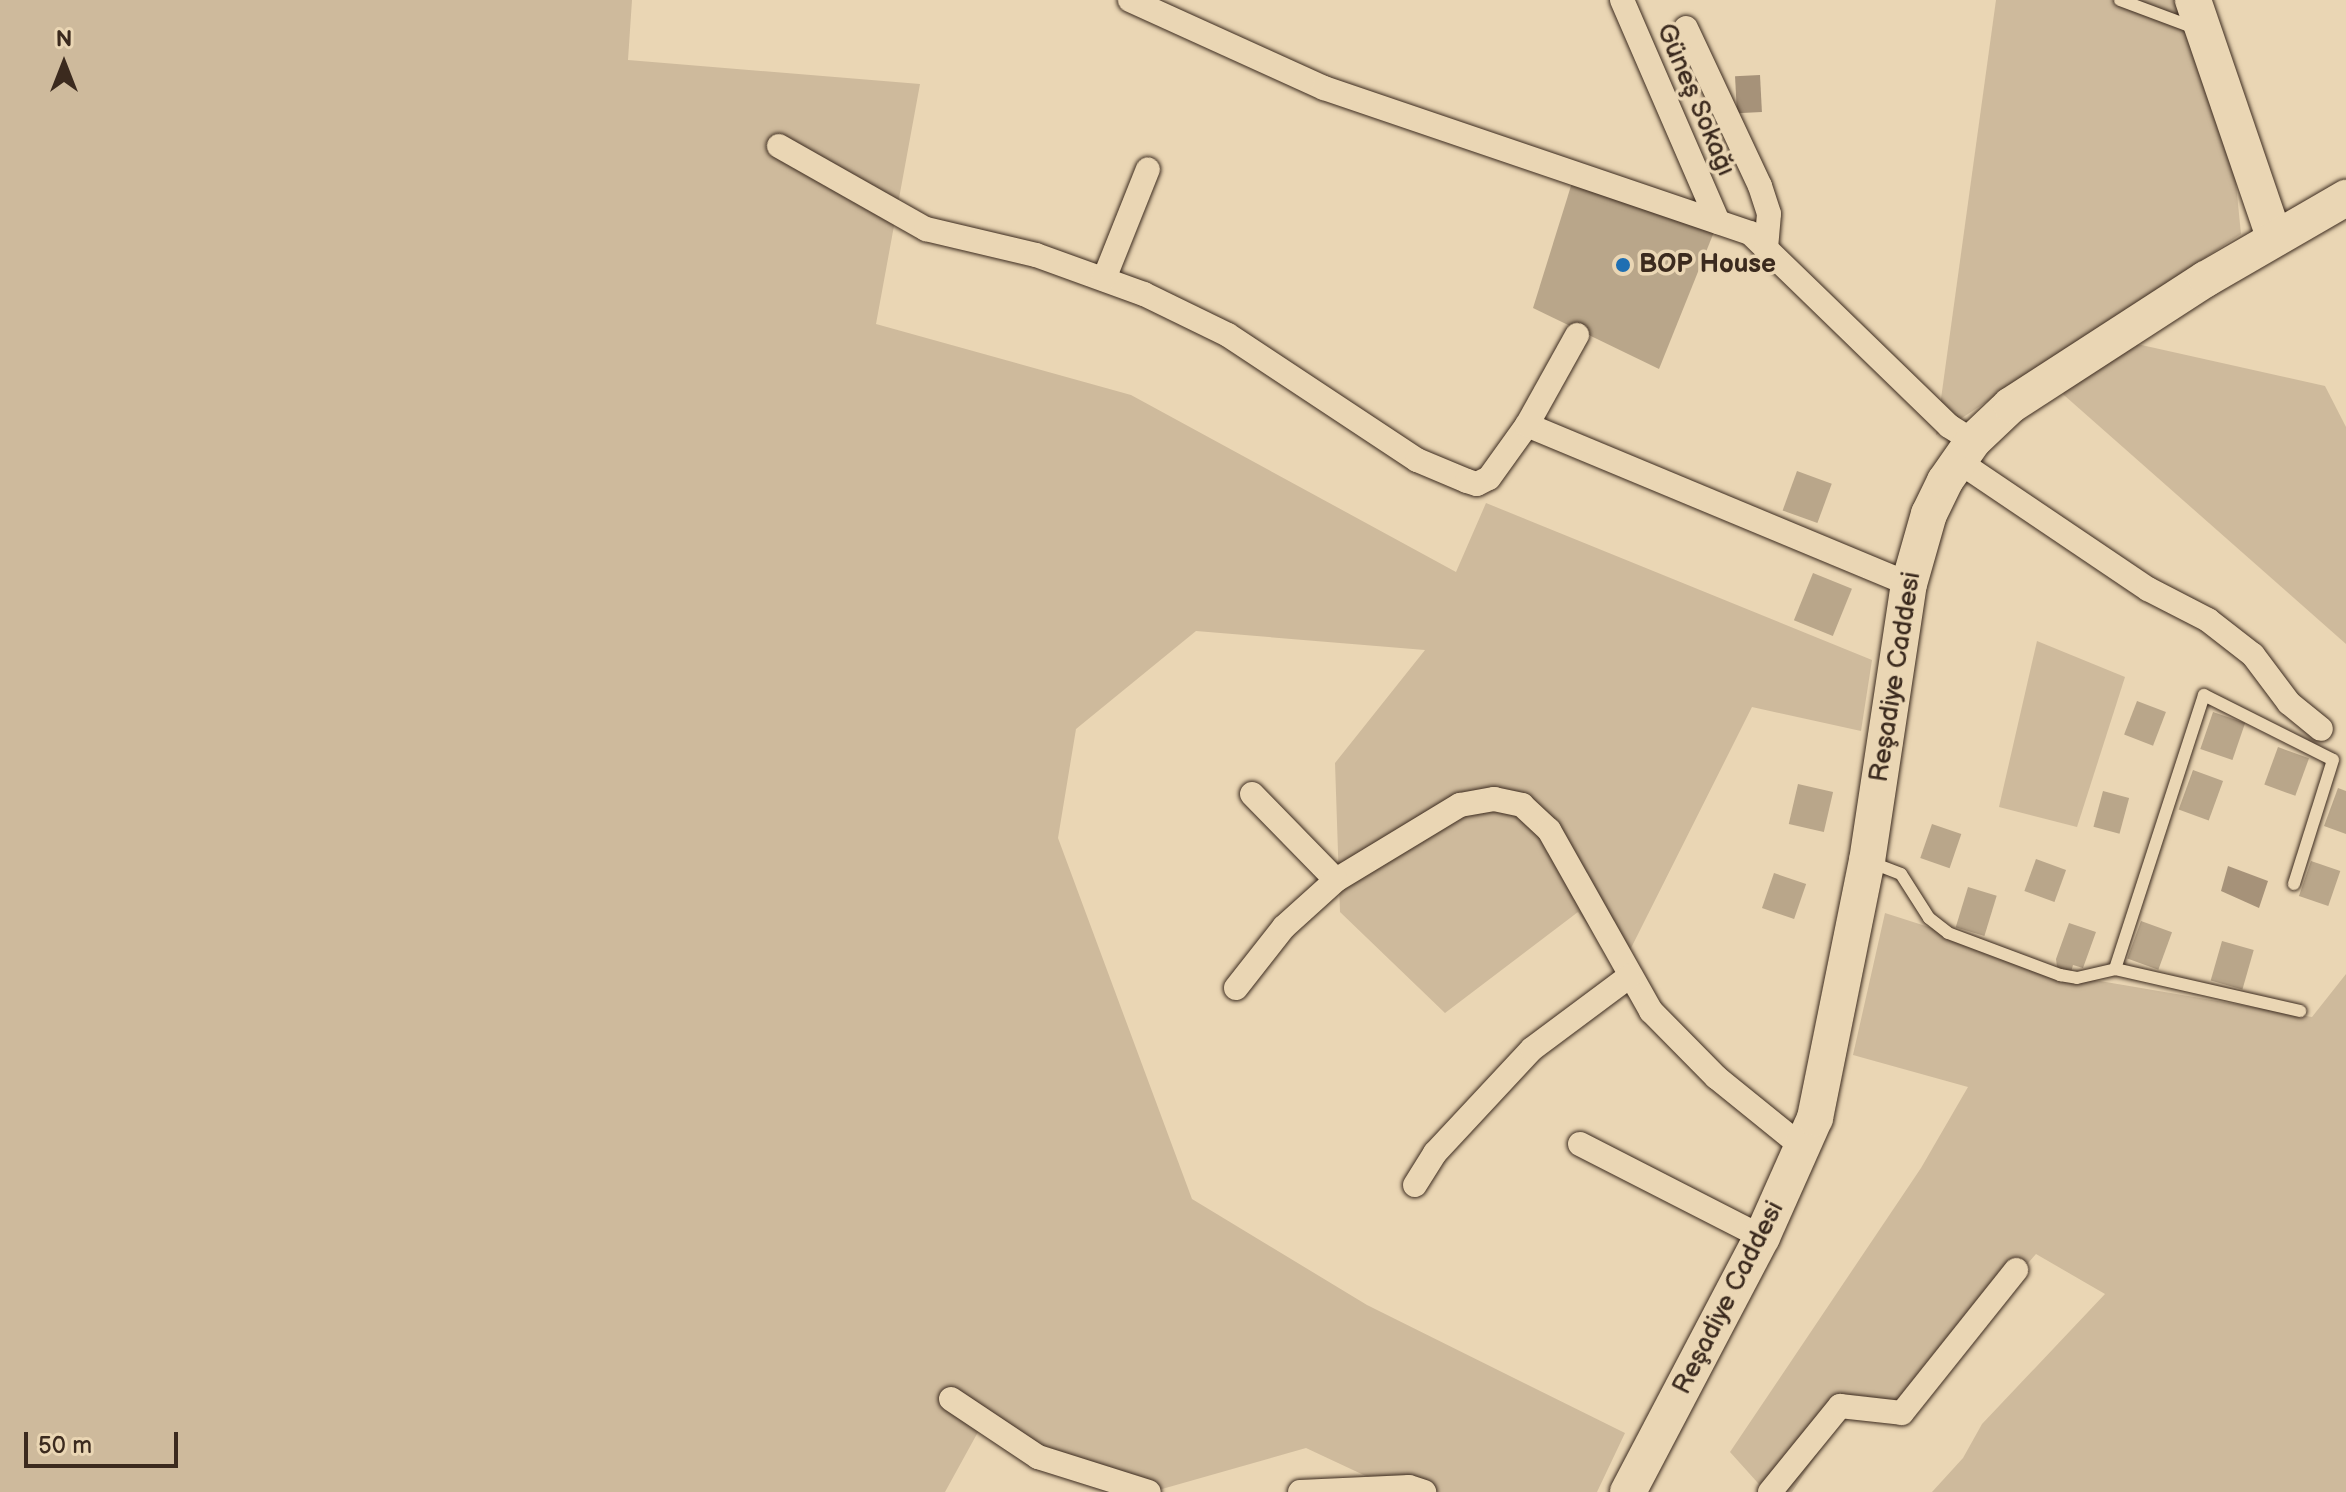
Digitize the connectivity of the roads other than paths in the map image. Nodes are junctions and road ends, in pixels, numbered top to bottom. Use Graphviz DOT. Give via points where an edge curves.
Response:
graph roads {
  1 [pos="1130,0"];
  2 [pos="1622,0"];
  3 [pos="2120,0"];
  4 [pos="2199,15"];
  5 [pos="1686,28"];
  6 [pos="779,146"];
  7 [pos="1148,169"];
  8 [pos="2346,198"];
  9 [pos="1718,222"];
  10 [pos="2274,237"];
  11 [pos="1766,249"];
  12 [pos="1104,279"];
  13 [pos="1577,335"];
  14 [pos="1527,425"];
  15 [pos="1965,451"];
  16 [pos="1909,584"];
  17 [pos="2321,729"];
  18 [pos="1252,794"];
  19 [pos="1867,861"];
  20 [pos="1336,880"];
  21 [pos="2294,884"];
  22 [pos="2115,969"];
  23 [pos="1630,976"];
  24 [pos="1236,988"];
  25 [pos="2300,1011"];
  26 [pos="1580,1144"];
  27 [pos="1805,1149"];
  28 [pos="1415,1185"];
  29 [pos="1762,1237"];
  30 [pos="2016,1270"];
  31 [pos="951,1399"];
  32 [pos="1149,1492"];
  33 [pos="1300,1492"];
  34 [pos="1422,1492"];
  35 [pos="1628,1492"];
  36 [pos="1770,1492"];
  1 -- 9 [label="street" via="1324,88"];
  2 -- 9 [label="street, Güneş Sokağı"];
  3 -- 4 [label="lane"];
  4 -- 10 [label="street"];
  5 -- 11 [label="street, Güneş Sokağı" via="1760,186 1769,214"];
  6 -- 12 [label="street" via="926,229 1036,255"];
  7 -- 12 [label="street"];
  8 -- 10 [label="street, Reşadiye Caddesi"];
  9 -- 11 [label="street" via="1750,233"];
  10 -- 15 [label="street, Reşadiye Caddesi" via="2011,405"];
  11 -- 15 [label="street" via="1949,426"];
  12 -- 14 [label="street" via="1228,335 1417,460 1467,481 1489,478"];
  13 -- 14 [label="street"];
  14 -- 16 [label="street"];
  15 -- 16 [label="street, Reşadiye Caddesi" via="1929,514"];
  15 -- 17 [label="street" via="2148,589 2208,620 2253,655 2289,703"];
  16 -- 19 [label="street, Reşadiye Caddesi"];
  18 -- 20 [label="street"];
  19 -- 22 [label="lane" via="1901,874 1929,918 1948,933 2060,975 2077,978"];
  19 -- 27 [label="street, Reşadiye Caddesi" via="1825,1082"];
  20 -- 23 [label="street" via="1460,805 1494,799 1522,805 1549,830"];
  20 -- 24 [label="street" via="1284,927"];
  21 -- 22 [label="lane" via="2333,760 2204,695"];
  22 -- 25 [label="lane"];
  23 -- 27 [label="street" via="1651,1011 1716,1077"];
  23 -- 28 [label="street" via="1532,1049 1435,1153"];
  26 -- 29 [label="street"];
  27 -- 29 [label="street, Reşadiye Caddesi"];
  29 -- 35 [label="street, Reşadiye Caddesi"];
  30 -- 36 [label="street" via="1902,1413 1840,1406"];
  31 -- 32 [label="street" via="1038,1457"];
  33 -- 34 [label="street" via="1409,1487"];
}
